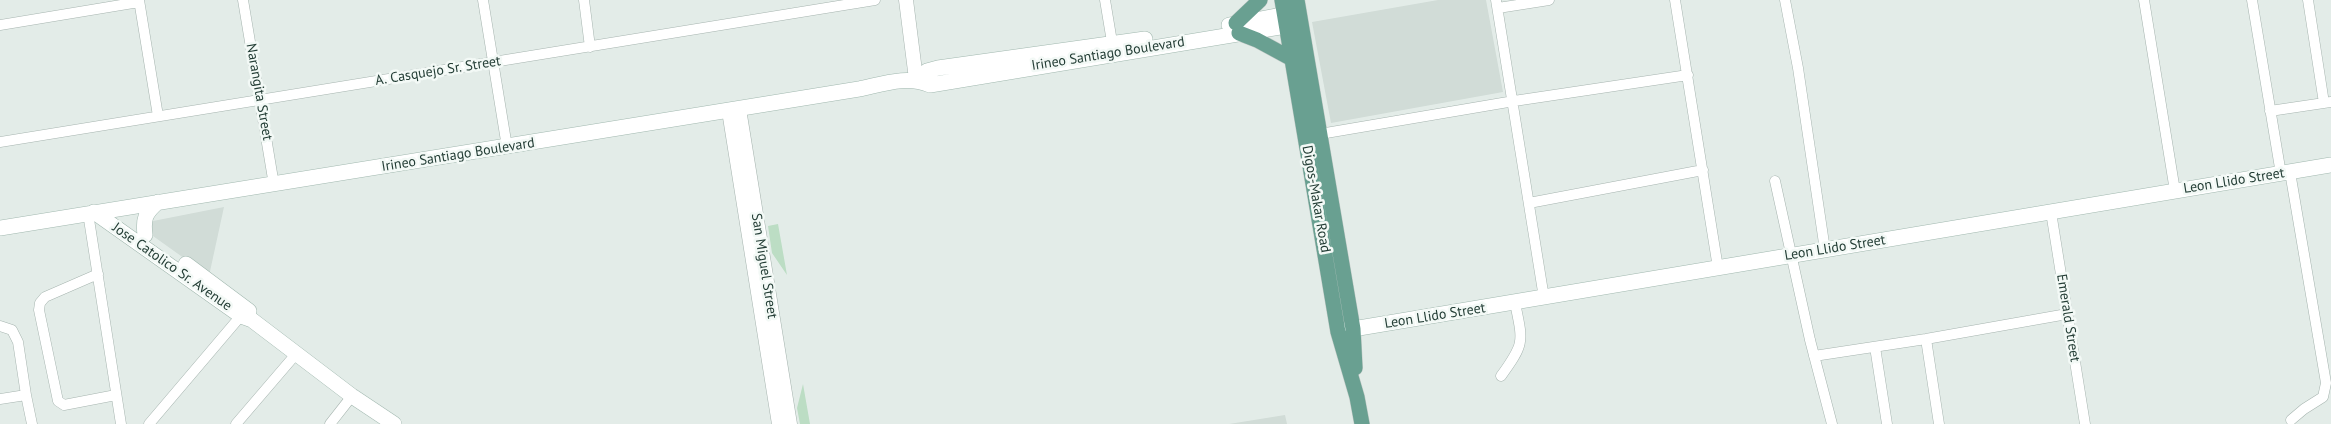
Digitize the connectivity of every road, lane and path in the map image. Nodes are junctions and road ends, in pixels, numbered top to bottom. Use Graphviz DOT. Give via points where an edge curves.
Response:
graph roads {
  1 [pos="243,0"];
  2 [pos="483,0"];
  3 [pos="584,0"];
  4 [pos="875,0"];
  5 [pos="906,0"];
  6 [pos="1105,0"];
  7 [pos="1260,0"];
  8 [pos="1550,0"];
  9 [pos="1675,0"];
  10 [pos="1785,0"];
  11 [pos="2144,0"];
  12 [pos="2252,0"];
  13 [pos="2308,0"];
  14 [pos="139,1"];
  15 [pos="1497,4"];
  16 [pos="1292,12"];
  17 [pos="0,25"];
  18 [pos="1238,28"];
  19 [pos="590,47"];
  20 [pos="1113,48"];
  21 [pos="1292,58"];
  22 [pos="493,62"];
  23 [pos="1688,75"];
  24 [pos="916,79"];
  25 [pos="260,100"];
  26 [pos="1514,101"];
  27 [pos="2327,102"];
  28 [pos="734,110"];
  29 [pos="2270,111"];
  30 [pos="158,116"];
  31 [pos="1320,134"];
  32 [pos="0,142"];
  33 [pos="507,147"];
  34 [pos="2331,165"];
  35 [pos="1703,170"];
  36 [pos="2286,173"];
  37 [pos="1775,181"];
  38 [pos="274,185"];
  39 [pos="2175,191"];
  40 [pos="158,202"];
  41 [pos="1529,202"];
  42 [pos="97,212"];
  43 [pos="2051,212"];
  44 [pos="0,228"];
  45 [pos="145,235"];
  46 [pos="1825,250"];
  47 [pos="1791,256"];
  48 [pos="1718,268"];
  49 [pos="98,274"];
  50 [pos="1544,298"];
  51 [pos="1515,303"];
  52 [pos="2067,314"];
  53 [pos="247,315"];
  54 [pos="0,326"];
  55 [pos="1346,331"];
  56 [pos="1926,339"];
  57 [pos="1875,348"];
  58 [pos="296,354"];
  59 [pos="1814,356"];
  60 [pos="1501,376"];
  61 [pos="26,395"];
  62 [pos="116,395"];
  63 [pos="352,396"];
  64 [pos="0,399"];
  65 [pos="2291,420"];
  66 [pos="32,424"];
  67 [pos="121,424"];
  68 [pos="149,424"];
  69 [pos="236,424"];
  70 [pos="330,424"];
  71 [pos="394,424"];
  72 [pos="779,424"];
  73 [pos="790,424"];
  74 [pos="1362,424"];
  75 [pos="1832,424"];
  76 [pos="1886,424"];
  77 [pos="1939,424"];
  78 [pos="2085,424"];
  1 -- 25 [label="street, Narangita Street"];
  2 -- 22 [label="street"];
  3 -- 19 [label="street"];
  4 -- 19 [label="street, A. Casquejo Sr. Street"];
  5 -- 24 [label="street"];
  6 -- 20 [label="street"];
  7 -- 18 [label="main road"];
  8 -- 15 [label="street"];
  9 -- 23 [label="street"];
  10 -- 46 [label="street"];
  11 -- 39 [label="street"];
  12 -- 29 [label="street"];
  13 -- 27 [label="street"];
  14 -- 17 [label="street"];
  14 -- 30 [label="street"];
  15 -- 26 [label="street"];
  16 -- 18 [label="main road, Irineo Santiago Boulevard"];
  16 -- 21 [label="main road, Digos-Makar Road"];
  16 -- 31 [label="main road, Digos-Makar Road"];
  18 -- 20 [label="main road, Irineo Santiago Boulevard"];
  18 -- 21 [label="main road"];
  19 -- 22 [label="street, A. Casquejo Sr. Street"];
  20 -- 24 [label="main road, Irineo Santiago Boulevard" via="930,85"];
  21 -- 55 [label="main road, Digos-Makar Road"];
  22 -- 25 [label="street, A. Casquejo Sr. Street"];
  22 -- 33 [label="street"];
  23 -- 26 [label="street"];
  23 -- 35 [label="street"];
  24 -- 28 [label="main road, Irineo Santiago Boulevard"];
  25 -- 30 [label="street, A. Casquejo Sr. Street"];
  25 -- 38 [label="street, Narangita Street"];
  26 -- 31 [label="street"];
  26 -- 41 [label="street"];
  27 -- 29 [label="street"];
  28 -- 33 [label="main road, Irineo Santiago Boulevard"];
  28 -- 72 [label="street, San Miguel Street"];
  28 -- 73 [label="street, San Miguel Street"];
  29 -- 36 [label="street"];
  30 -- 32 [label="street, A. Casquejo Sr. Street"];
  31 -- 55 [label="main road, Digos-Makar Road"];
  33 -- 38 [label="main road, Irineo Santiago Boulevard"];
  34 -- 36 [label="main road, Leon Llido Street"];
  35 -- 41 [label="street"];
  35 -- 48 [label="street"];
  36 -- 39 [label="main road, Leon Llido Street"];
  36 -- 65 [label="street" via="2326,383 2322,397"];
  37 -- 47 [label="street"];
  38 -- 40 [label="main road, Irineo Santiago Boulevard"];
  39 -- 43 [label="main road, Leon Llido Street"];
  40 -- 42 [label="main road, Irineo Santiago Boulevard"];
  40 -- 45 [label="main road" via="146,212"];
  41 -- 50 [label="street"];
  42 -- 44 [label="main road, Irineo Santiago Boulevard"];
  42 -- 45 [label="main road, Jose Catolico Sr. Avenue"];
  42 -- 49 [label="street"];
  42 -- 53 [label="main road, Jose Catolico Sr. Avenue"];
  43 -- 46 [label="main road, Leon Llido Street"];
  43 -- 52 [label="street, Emerald Street"];
  45 -- 53 [label="main road, Jose Catolico Sr. Avenue"];
  46 -- 47 [label="main road, Leon Llido Street"];
  47 -- 48 [label="main road, Leon Llido Street"];
  47 -- 59 [label="street"];
  48 -- 50 [label="main road, Leon Llido Street"];
  49 -- 62 [label="street"];
  49 -- 62 [label="street" via="45,297 39,310 58,401 64,405"];
  50 -- 51 [label="main road, Leon Llido Street"];
  51 -- 55 [label="main road, Leon Llido Street"];
  51 -- 60 [label="street" via="1521,338 1519,352"];
  52 -- 56 [label="street"];
  52 -- 78 [label="street, Emerald Street"];
  53 -- 58 [label="main road, Jose Catolico Sr. Avenue"];
  53 -- 68 [label="street"];
  54 -- 61 [label="street" via="9,327 15,333"];
  55 -- 74 [label="main road, Digos-Makar Road"];
  56 -- 57 [label="street"];
  56 -- 77 [label="street"];
  57 -- 59 [label="street"];
  57 -- 76 [label="street"];
  58 -- 63 [label="main road, Jose Catolico Sr. Avenue"];
  58 -- 69 [label="street"];
  59 -- 75 [label="street"];
  61 -- 64 [label="street"];
  61 -- 66 [label="street"];
  62 -- 67 [label="street"];
  63 -- 70 [label="street"];
  63 -- 71 [label="main road, Jose Catolico Sr. Avenue"];
}
